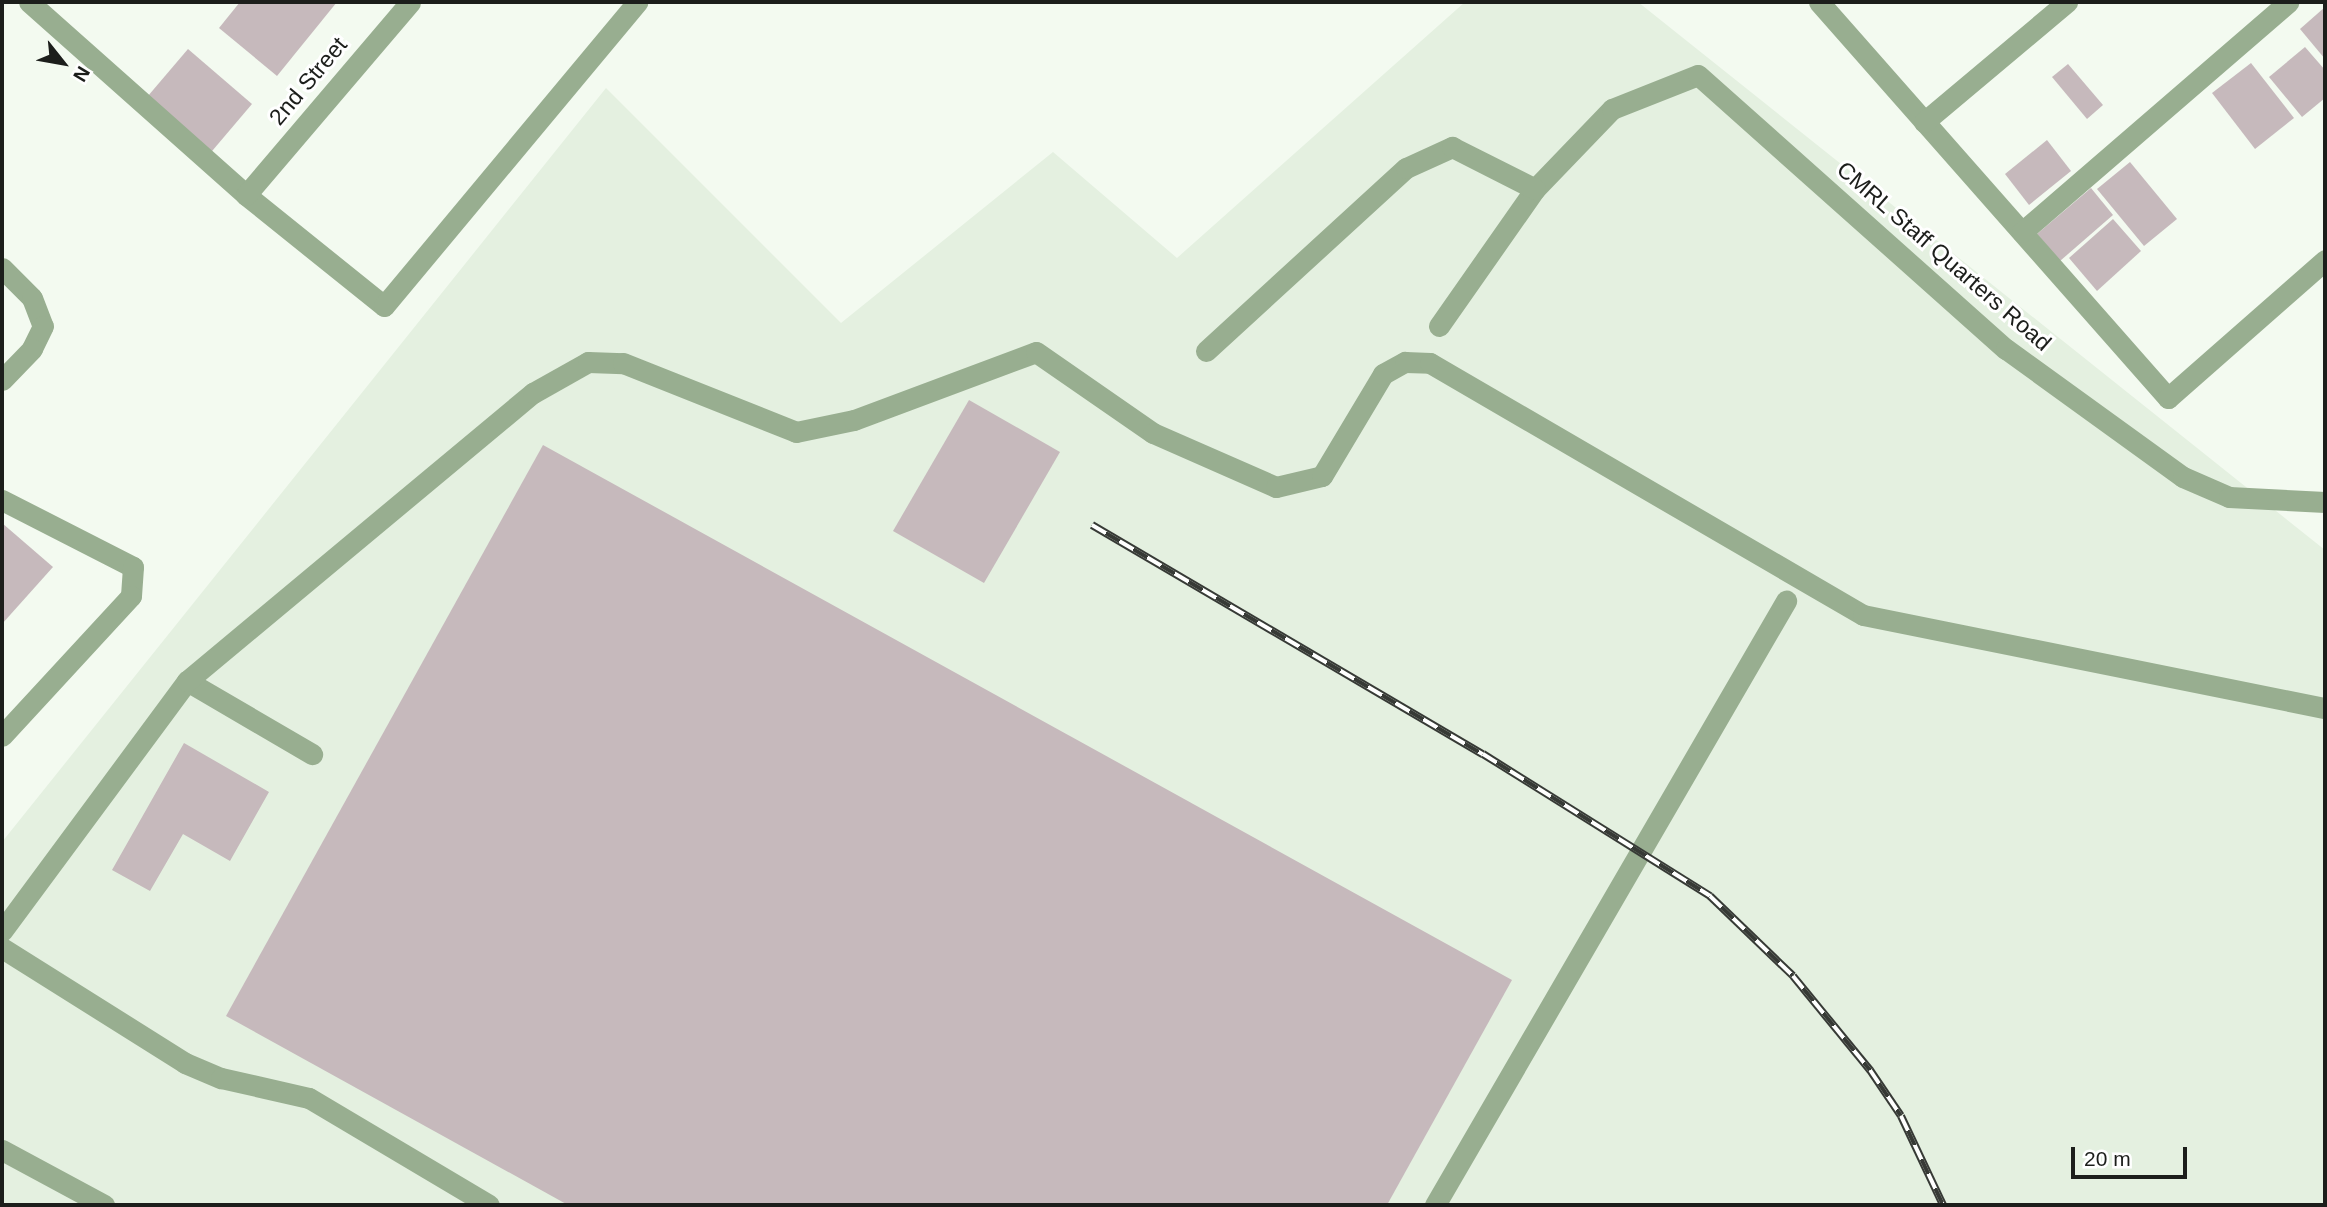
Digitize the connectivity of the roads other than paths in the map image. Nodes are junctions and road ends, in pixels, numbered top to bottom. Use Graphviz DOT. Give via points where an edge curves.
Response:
graph roads {
  1 [pos="29,2"];
  2 [pos="410,2"];
  3 [pos="637,2"];
  4 [pos="1819,2"];
  5 [pos="2067,2"];
  6 [pos="2288,2"];
  7 [pos="1924,122"];
  8 [pos="1535,189"];
  9 [pos="246,195"];
  10 [pos="2022,233"];
  11 [pos="2325,260"];
  12 [pos="2,268"];
  13 [pos="1439,326"];
  14 [pos="1206,351"];
  15 [pos="2,380"];
  16 [pos="2,500"];
  17 [pos="2325,502"];
  18 [pos="1786,601"];
  19 [pos="187,681"];
  20 [pos="2325,708"];
  21 [pos="2,736"];
  22 [pos="312,754"];
  23 [pos="2,931"];
  24 [pos="2,948"];
  25 [pos="2,1150"];
  26 [pos="104,1205"];
  27 [pos="489,1205"];
  28 [pos="1435,1205"];
  1 -- 9 [label="street"];
  2 -- 9 [label="street, 2nd Street"];
  3 -- 9 [label="street" via="384,306"];
  4 -- 7 [label="street"];
  5 -- 7 [label="street"];
  6 -- 10 [label="street"];
  7 -- 10 [label="street"];
  8 -- 13 [label="street"];
  8 -- 14 [label="street" via="1451,147 1406,168"];
  8 -- 17 [label="street, CMRL Staff Quarters Road" via="1612,109 1698,75 2006,349 2183,477 2229,497"];
  10 -- 11 [label="street" via="2168,398"];
  12 -- 15 [label="street" via="32,298 43,326 32,349"];
  16 -- 21 [label="street" via="133,567 131,596"];
  18 -- 28 [label="street"];
  19 -- 20 [label="street" via="560,372 588,362 623,363 796,432 854,420 1036,352 1153,433 1276,487 1322,476 1383,374 1405,362 1430,363 1863,615"];
  19 -- 22 [label="street"];
  19 -- 23 [label="street"];
  24 -- 27 [label="street" via="185,1063 221,1078 309,1098"];
  25 -- 26 [label="street"];
}
